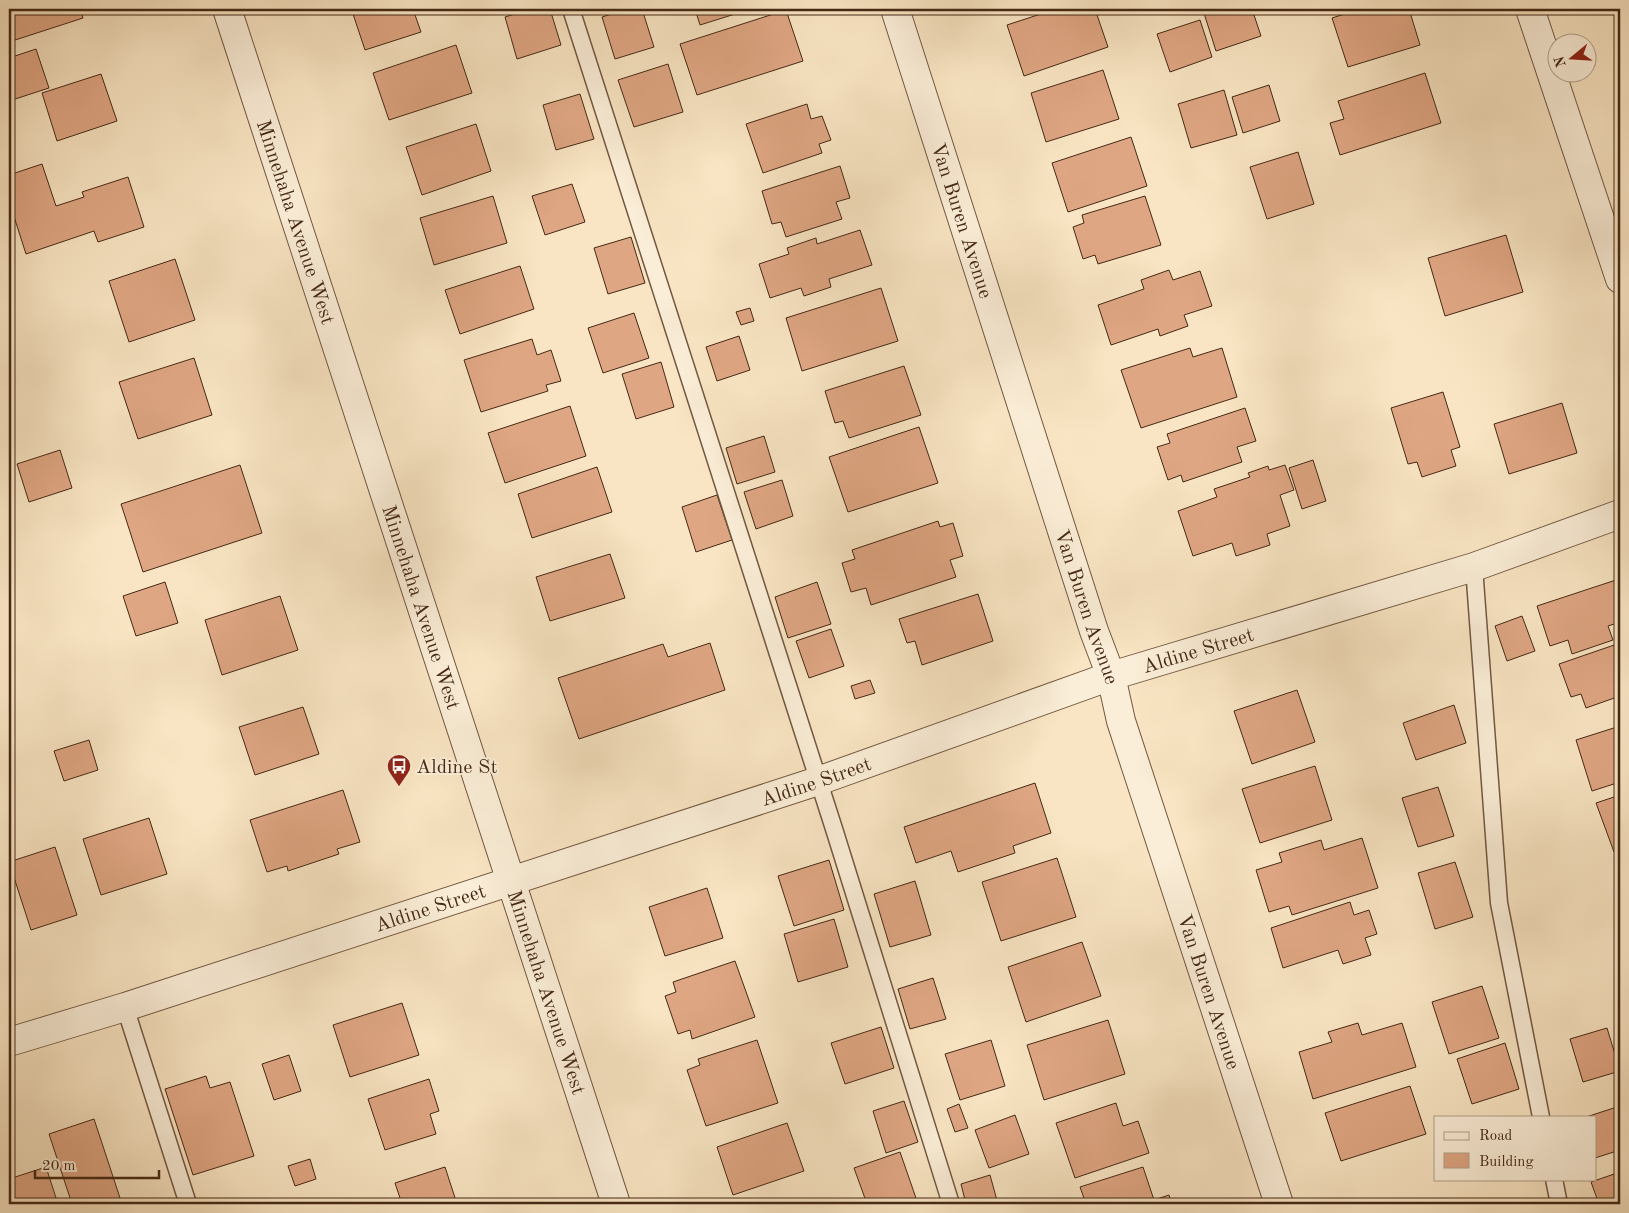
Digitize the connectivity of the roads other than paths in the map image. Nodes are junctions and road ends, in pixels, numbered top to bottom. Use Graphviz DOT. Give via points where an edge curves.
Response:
graph roads {
  1 [pos="227,9"];
  2 [pos="571,9"];
  3 [pos="895,9"];
  4 [pos="1530,9"];
  5 [pos="1620,279"];
  6 [pos="1620,514"];
  7 [pos="1474,567"];
  8 [pos="1111,676"];
  9 [pos="818,781"];
  10 [pos="510,881"];
  11 [pos="125,1007"];
  12 [pos="9,1042"];
  13 [pos="1541,1116"];
  14 [pos="1554,1180"];
  15 [pos="188,1204"];
  16 [pos="616,1204"];
  17 [pos="951,1204"];
  18 [pos="1279,1204"];
  19 [pos="1559,1204"];
  1 -- 10 [label="street, Minnehaha Avenue West"];
  2 -- 9 [label="lane"];
  3 -- 8 [label="street, Van Buren Avenue"];
  4 -- 5 [label="street"];
  6 -- 7 [label="street, Aldine Street"];
  7 -- 8 [label="street, Aldine Street"];
  7 -- 13 [label="lane" via="1499,903"];
  8 -- 9 [label="street, Aldine Street"];
  8 -- 18 [label="street, Van Buren Avenue" via="1121,721"];
  9 -- 10 [label="street, Aldine Street"];
  9 -- 17 [label="lane"];
  10 -- 11 [label="street, Aldine Street"];
  10 -- 16 [label="street, Minnehaha Avenue West"];
  11 -- 12 [label="street, Aldine Street"];
  11 -- 15 [label="lane"];
  14 -- 19 [label="lane"];
}
